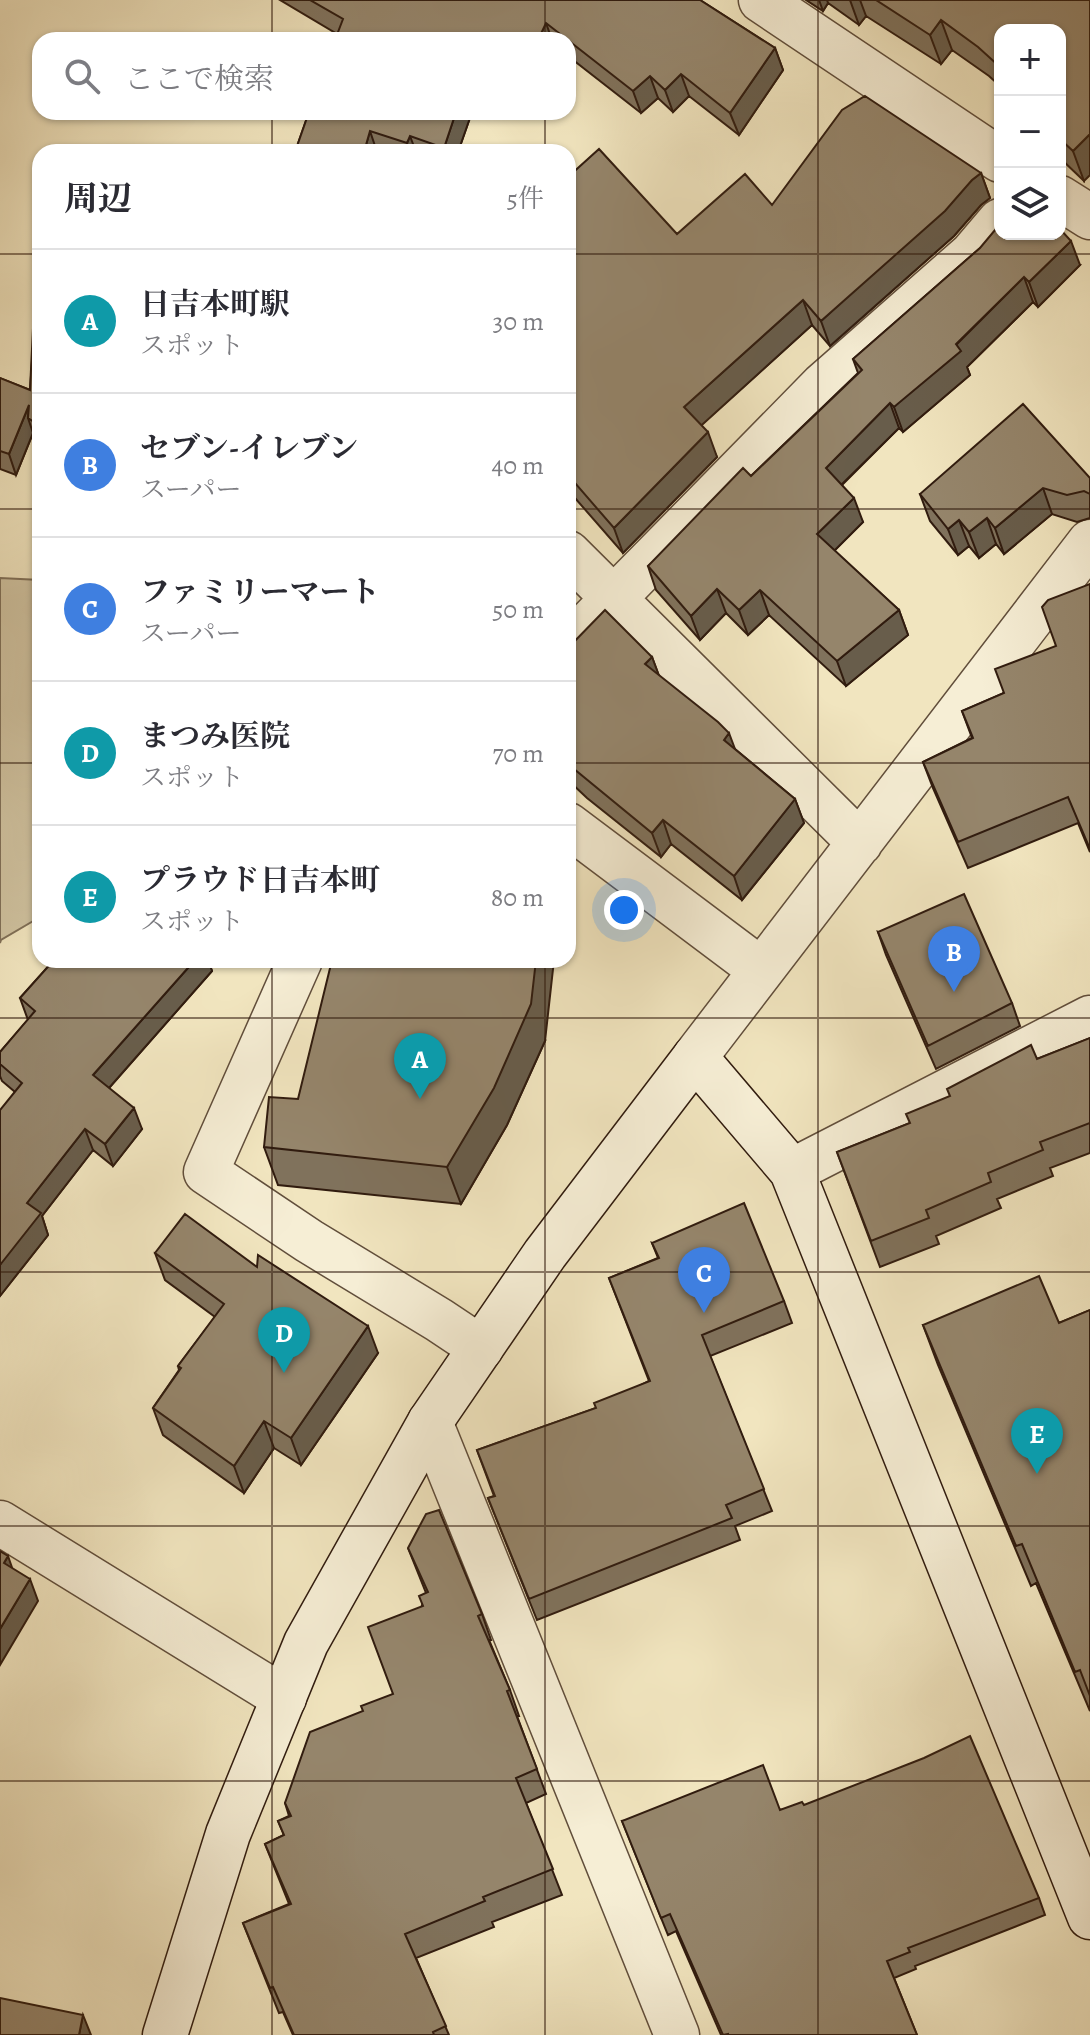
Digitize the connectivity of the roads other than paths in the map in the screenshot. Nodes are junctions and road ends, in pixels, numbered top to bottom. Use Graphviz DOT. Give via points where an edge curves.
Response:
graph roads {
  1 [pos="761,0"];
  2 [pos="994,156"];
  3 [pos="1066,202"];
  4 [pos="1090,217"];
  5 [pos="994,228"];
  6 [pos="1090,542"];
  7 [pos="576,561"];
  8 [pos="613,598"];
  9 [pos="576,637"];
  10 [pos="576,831"];
  11 [pos="860,843"];
  12 [pos="296,968"];
  13 [pos="761,970"];
  14 [pos="1090,1018"];
  15 [pos="695,1057"];
  16 [pos="792,1171"];
  17 [pos="481,1348"];
  18 [pos="430,1422"];
  19 [pos="0,1523"];
  20 [pos="284,1698"];
  21 [pos="1090,1917"];
  22 [pos="165,2035"];
  23 [pos="677,2035"];
  1 -- 2 [label="street"];
  3 -- 4 [label="street"];
  5 -- 8 [label="street" via="972,254 823,385"];
  6 -- 11 [label="street"];
  7 -- 8 [label="street"];
  8 -- 9 [label="street"];
  8 -- 11 [label="street"];
  10 -- 13 [label="street"];
  11 -- 13 [label="street"];
  12 -- 17 [label="street" via="206,1172"];
  13 -- 15 [label="street"];
  14 -- 16 [label="street"];
  15 -- 16 [label="street"];
  15 -- 17 [label="street" via="545,1254"];
  16 -- 21 [label="street"];
  17 -- 18 [label="street"];
  18 -- 20 [label="street" via="306,1643"];
  18 -- 23 [label="street"];
  19 -- 20 [label="street"];
  20 -- 22 [label="street" via="228,1834"];
}
